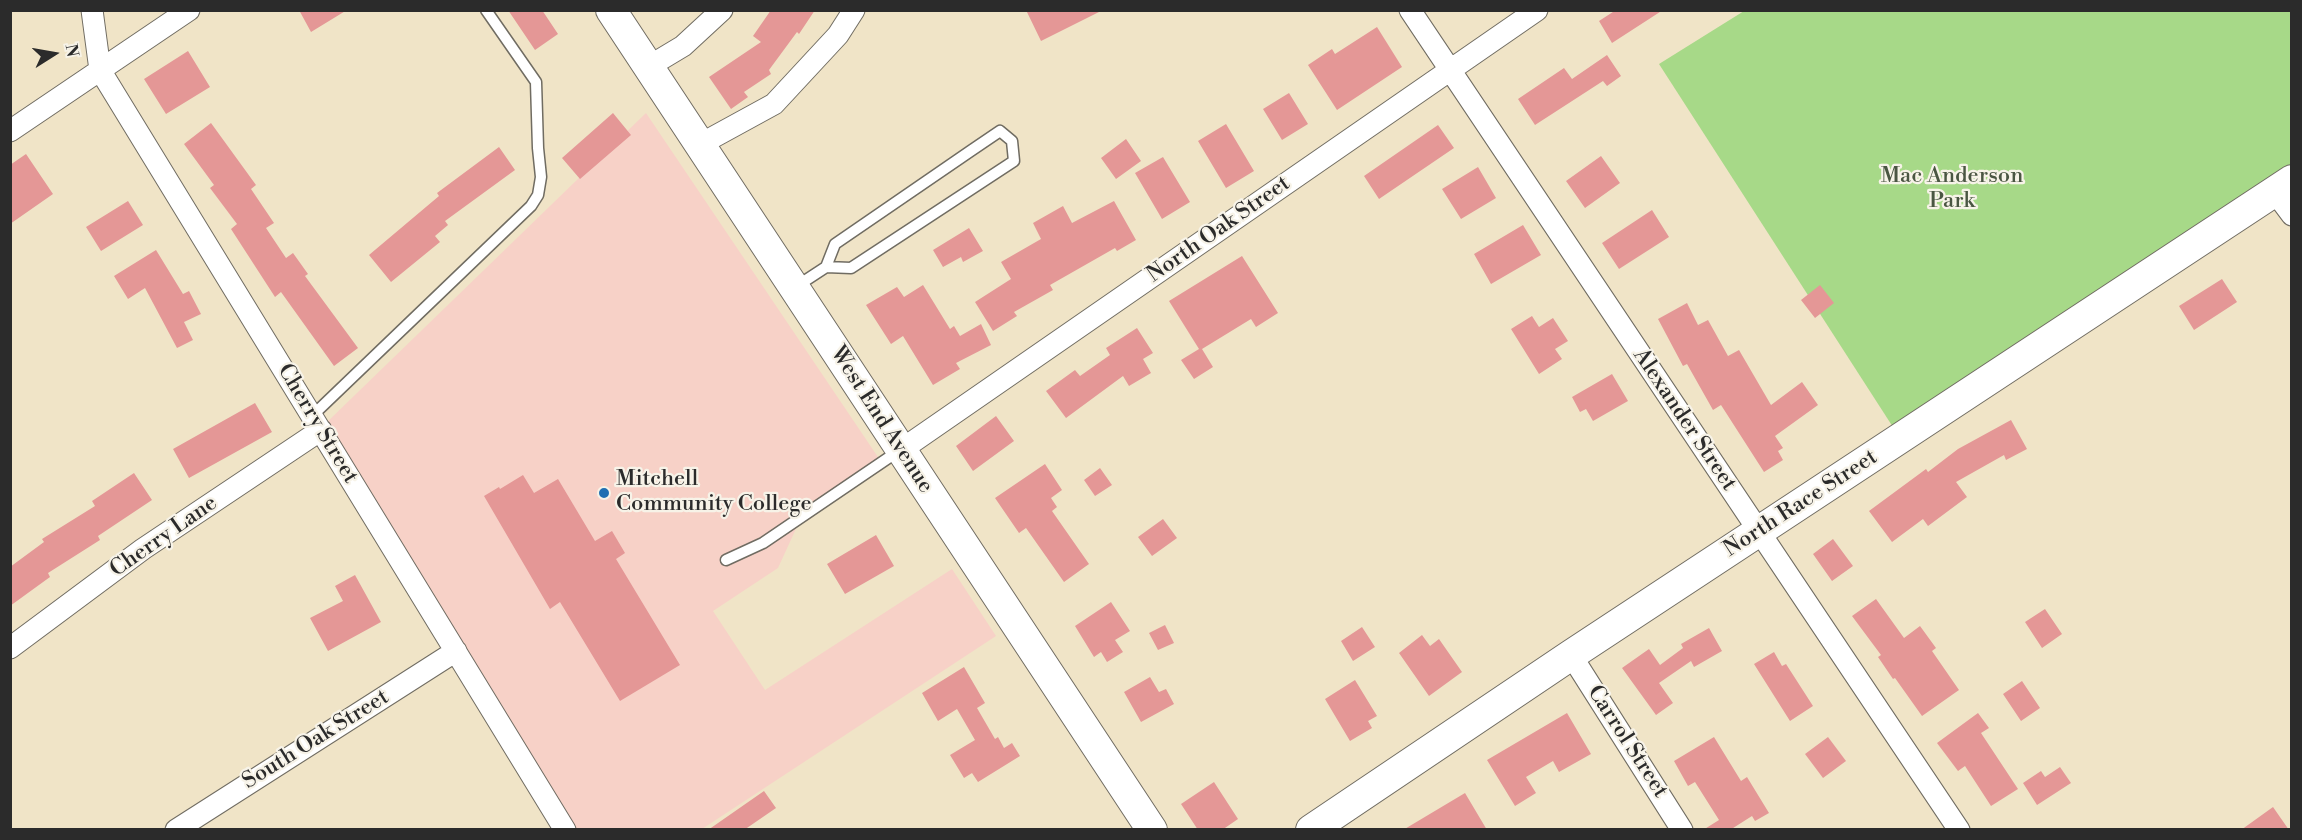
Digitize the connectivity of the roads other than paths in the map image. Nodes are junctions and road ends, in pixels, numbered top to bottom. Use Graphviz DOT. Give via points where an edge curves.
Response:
graph roads {
  1 [pos="92,10"];
  2 [pos="189,10"];
  3 [pos="486,10"];
  4 [pos="611,10"];
  5 [pos="722,10"];
  6 [pos="854,10"];
  7 [pos="1410,10"];
  8 [pos="1537,10"];
  9 [pos="648,67"];
  10 [pos="100,70"];
  11 [pos="1449,70"];
  12 [pos="10,131"];
  13 [pos="699,145"];
  14 [pos="2286,195"];
  15 [pos="826,267"];
  16 [pos="794,288"];
  17 [pos="316,423"];
  18 [pos="901,450"];
  19 [pos="1759,532"];
  20 [pos="726,561"];
  21 [pos="10,648"];
  22 [pos="456,651"];
  23 [pos="1571,655"];
  24 [pos="176,830"];
  25 [pos="565,830"];
  26 [pos="1152,830"];
  27 [pos="1311,830"];
  28 [pos="1682,830"];
  29 [pos="1959,830"];
  1 -- 10 [label="street, Cherry Street"];
  2 -- 10 [label="street"];
  3 -- 17 [label="lane" via="536,82 542,177 538,195"];
  4 -- 9 [label="street, West End Avenue"];
  5 -- 9 [label="street" via="683,45"];
  6 -- 13 [label="street" via="838,35 774,104"];
  7 -- 11 [label="street, Alexander Street"];
  8 -- 11 [label="street, North Oak Street"];
  9 -- 13 [label="street, West End Avenue"];
  10 -- 12 [label="street"];
  10 -- 17 [label="street, Cherry Street"];
  11 -- 18 [label="street, North Oak Street"];
  11 -- 19 [label="street, Alexander Street"];
  13 -- 16 [label="street, West End Avenue"];
  14 -- 19 [label="street, North Race Street"];
  15 -- 15 [label="lane" via="850,268 1014,161 1012,141 1000,131 834,244"];
  15 -- 16 [label="lane"];
  16 -- 18 [label="street, West End Avenue"];
  17 -- 21 [label="street, Cherry Lane"];
  17 -- 22 [label="street, Cherry Street"];
  18 -- 20 [label="lane" via="763,543"];
  18 -- 26 [label="street, West End Avenue"];
  19 -- 23 [label="street, North Race Street"];
  19 -- 29 [label="street, Alexander Street"];
  22 -- 24 [label="street, South Oak Street"];
  22 -- 25 [label="street, Cherry Street"];
  23 -- 27 [label="street, North Race Street"];
  23 -- 28 [label="street, Carrol Street"];
}
